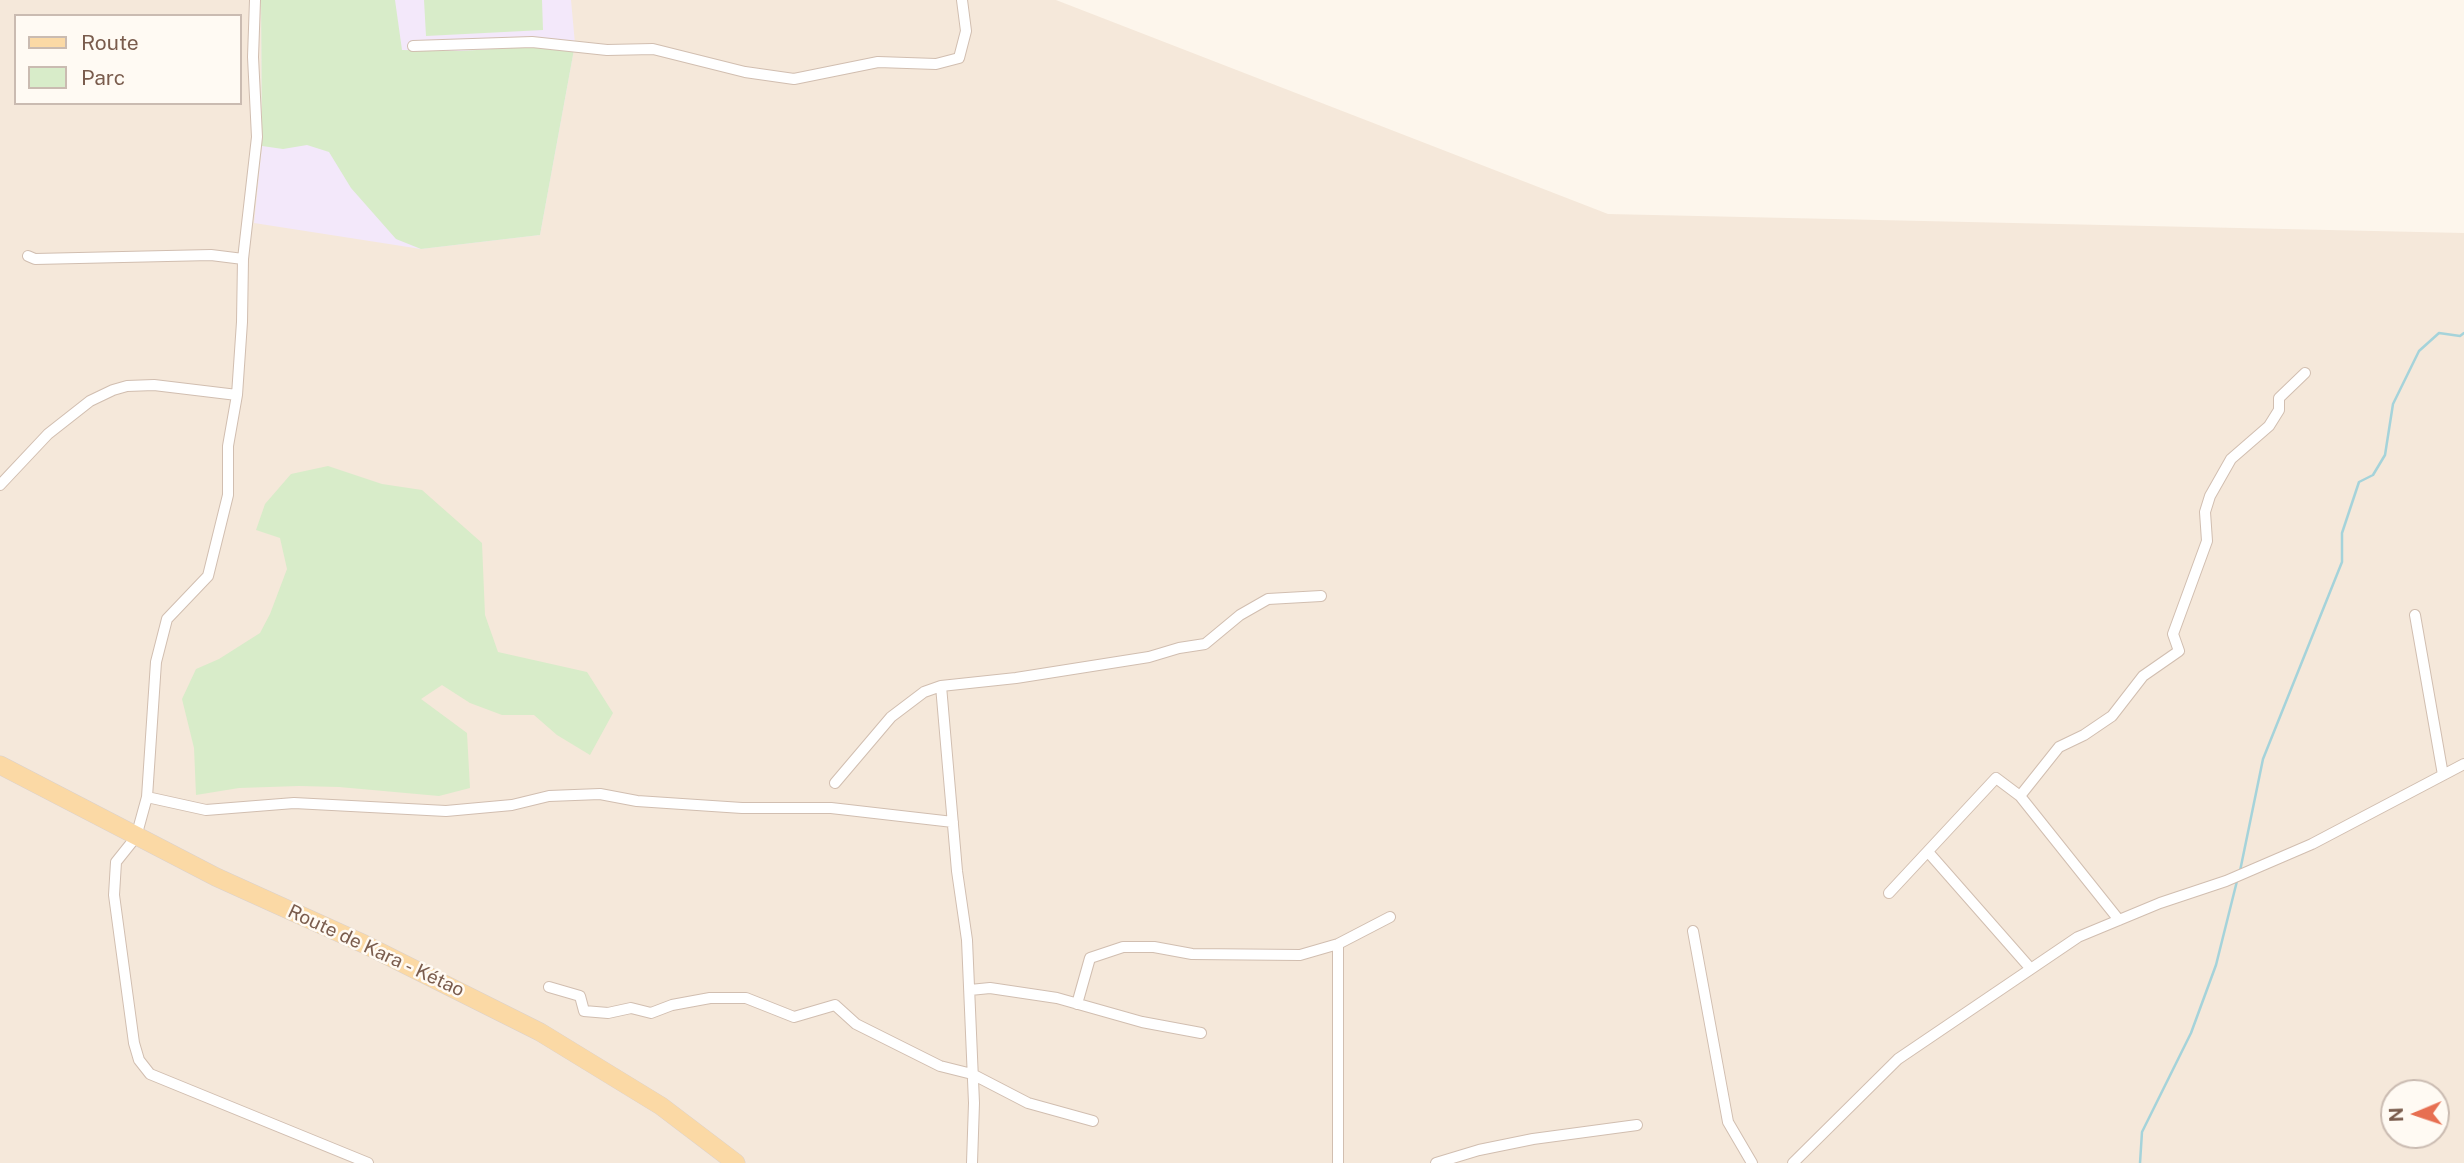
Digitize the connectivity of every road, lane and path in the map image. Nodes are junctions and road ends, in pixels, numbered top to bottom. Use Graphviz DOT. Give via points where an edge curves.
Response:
graph roads {
  1 [pos="255,0"];
  2 [pos="962,0"];
  3 [pos="413,46"];
  4 [pos="28,257"];
  5 [pos="243,259"];
  6 [pos="2305,373"];
  7 [pos="237,395"];
  8 [pos="0,485"];
  9 [pos="1321,596"];
  10 [pos="2415,615"];
  11 [pos="941,686"];
  12 [pos="2464,764"];
  13 [pos="0,765"];
  14 [pos="2443,775"];
  15 [pos="835,783"];
  16 [pos="2020,796"];
  17 [pos="147,797"];
  18 [pos="953,822"];
  19 [pos="136,837"];
  20 [pos="1929,853"];
  21 [pos="1889,894"];
  22 [pos="1390,917"];
  23 [pos="2119,920"];
  24 [pos="1693,931"];
  25 [pos="1339,944"];
  26 [pos="2031,969"];
  27 [pos="549,987"];
  28 [pos="970,990"];
  29 [pos="1077,1004"];
  30 [pos="1201,1033"];
  31 [pos="972,1074"];
  32 [pos="1093,1121"];
  33 [pos="1637,1125"];
  34 [pos="368,1163"];
  35 [pos="736,1163"];
  36 [pos="972,1163"];
  37 [pos="1338,1163"];
  38 [pos="1436,1163"];
  39 [pos="1752,1163"];
  40 [pos="1793,1163"];
  1 -- 5 [label="street" via="257,137"];
  2 -- 3 [label="street" via="965,31 959,58 936,64 878,62 794,79 744,72 653,49 532,43"];
  4 -- 5 [label="street" via="211,254"];
  5 -- 7 [label="street"];
  6 -- 16 [label="street" via="2279,398 2279,410 2269,426 2231,459 2210,496 2205,512 2207,541 2173,634 2179,651 2143,676 2112,716 2059,747"];
  7 -- 8 [label="street" via="154,385 113,390 90,401 48,434"];
  7 -- 17 [label="street" via="228,446 228,495 208,576 167,619 156,663"];
  9 -- 11 [label="street" via="1268,599 1205,644 1149,657"];
  10 -- 14 [label="street"];
  11 -- 15 [label="street" via="924,692 891,717"];
  11 -- 18 [label="street"];
  12 -- 14 [label="street"];
  13 -- 19 [label="main road, Route de Kara - Kétao"];
  14 -- 23 [label="street" via="2312,844"];
  16 -- 20 [label="street" via="1996,778"];
  16 -- 23 [label="street"];
  17 -- 18 [label="street" via="206,810 294,803 446,811 600,794 742,808 831,808"];
  17 -- 19 [label="street"];
  18 -- 28 [label="street"];
  19 -- 34 [label="street" via="116,862 114,895 139,1060 150,1074"];
  19 -- 35 [label="main road, Route de Kara - Kétao" via="550,1037 661,1105"];
  20 -- 21 [label="street"];
  20 -- 26 [label="street"];
  22 -- 25 [label="street"];
  23 -- 26 [label="street" via="2078,937"];
  24 -- 39 [label="street" via="1728,1122"];
  25 -- 29 [label="street" via="1300,955 1192,954 1123,947 1090,958"];
  25 -- 37 [label="street"];
  26 -- 40 [label="street" via="1898,1059"];
  27 -- 31 [label="street" via="580,996 584,1010 608,1013 631,1008 651,1013 672,1004 710,998 746,998 794,1017 835,1005 856,1024 940,1066"];
  28 -- 29 [label="street" via="1010,990"];
  28 -- 31 [label="street"];
  29 -- 30 [label="street"];
  31 -- 32 [label="street" via="1028,1103"];
  31 -- 36 [label="street"];
  33 -- 38 [label="street" via="1533,1139"];
}
